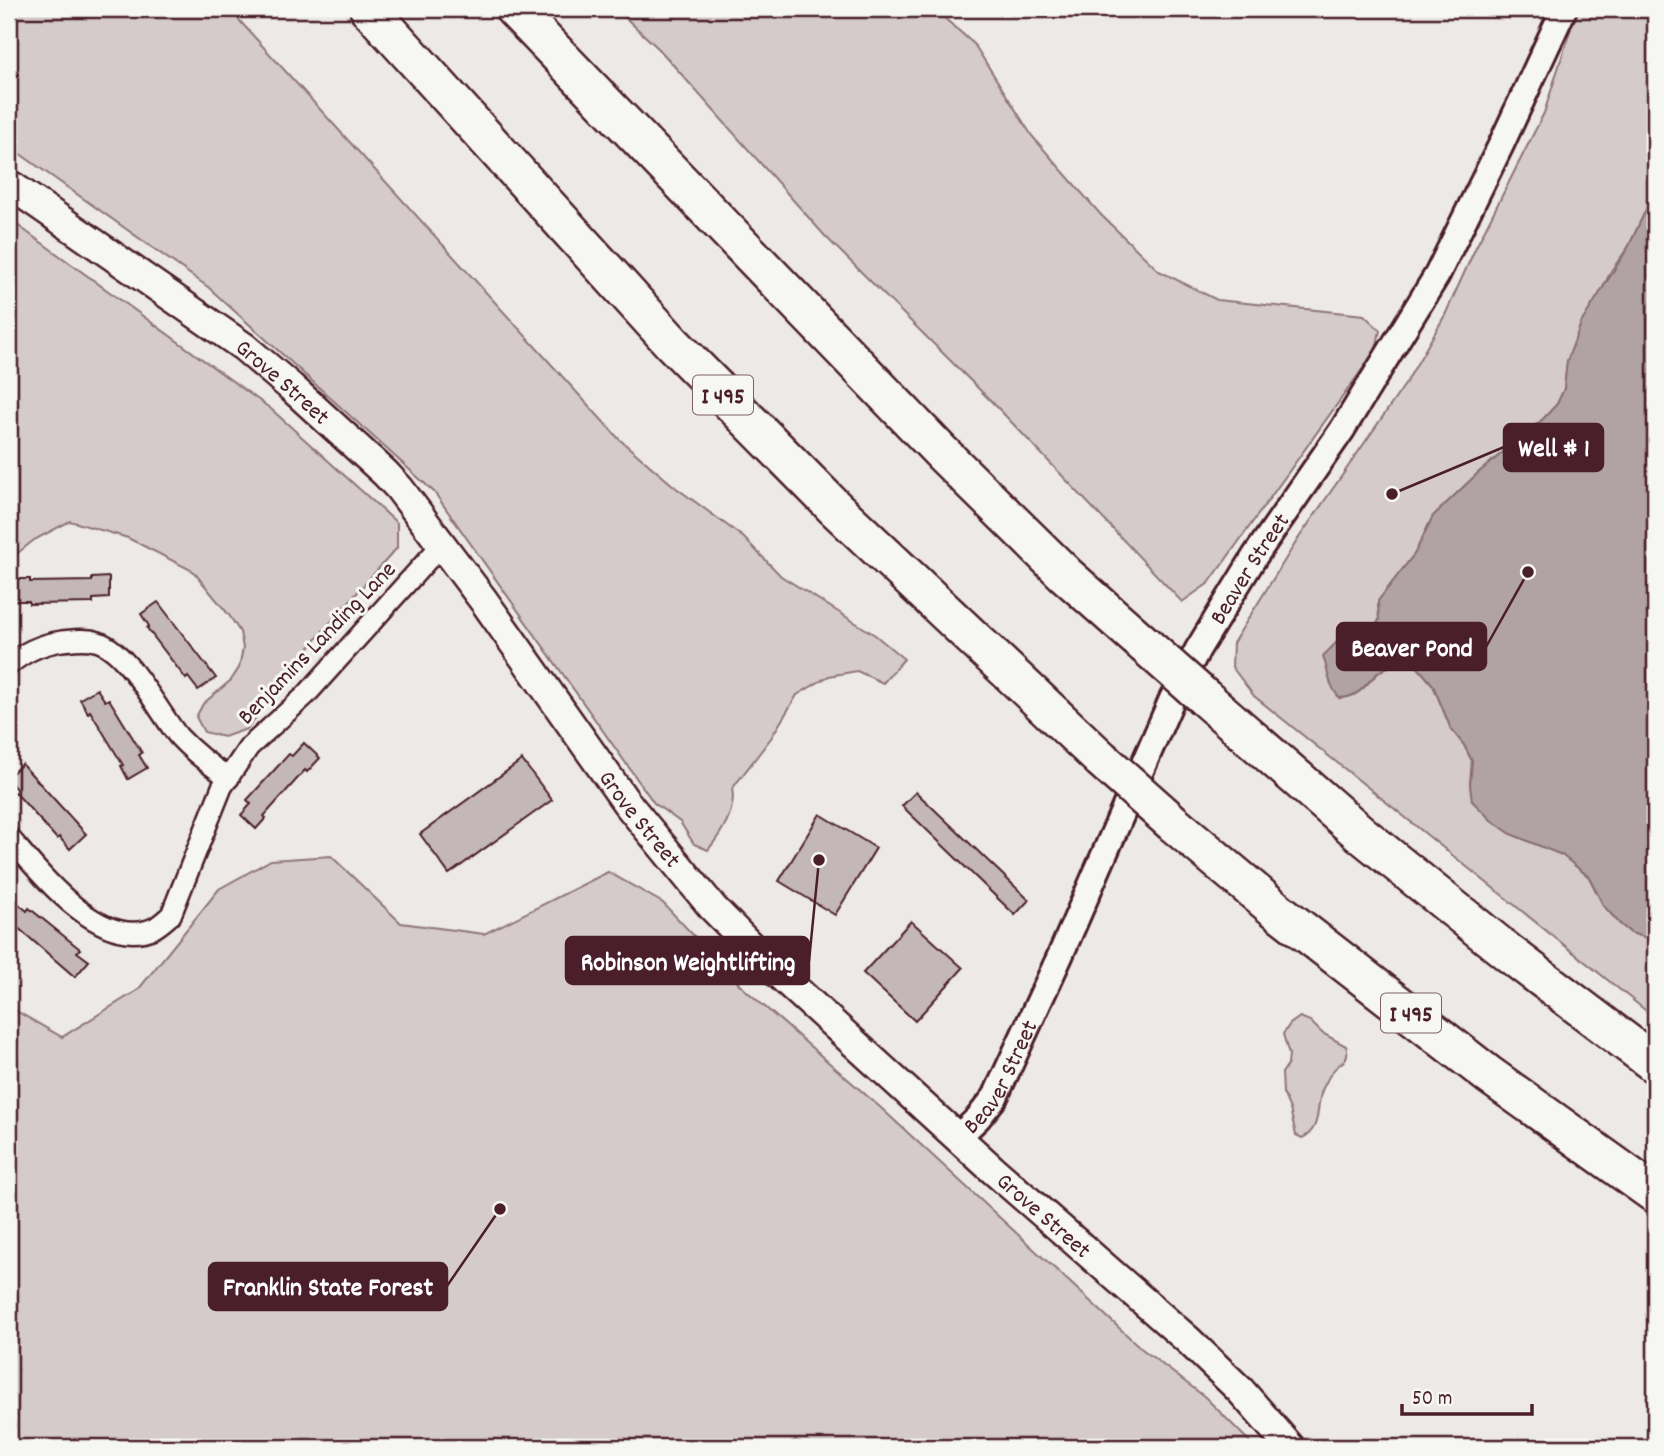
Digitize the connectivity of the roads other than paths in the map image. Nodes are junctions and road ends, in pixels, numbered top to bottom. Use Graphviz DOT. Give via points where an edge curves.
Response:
graph roads {
  1 [pos="369,9"];
  2 [pos="514,9"];
  3 [pos="1564,9"];
  4 [pos="9,184"];
  5 [pos="442,544"];
  6 [pos="9,665"];
  7 [pos="229,778"];
  8 [pos="9,837"];
  9 [pos="1655,1064"];
  10 [pos="958,1137"];
  11 [pos="1655,1194"];
  12 [pos="1290,1447"];
  1 -- 11 [label="highway, I 495, bridge" via="672,344 835,508 1101,759 1274,908 1489,1075"];
  2 -- 9 [label="highway, bridge" via="1066,576 1404,868"];
  3 -- 10 [label="street, Beaver Street" via="1437,275 1198,649 995,1097"];
  4 -- 5 [label="main road, Grove Street" via="244,348 291,387 399,488"];
  5 -- 7 [label="street, Benjamins Landing Lane" via="306,695 249,747"];
  5 -- 10 [label="main road, Grove Street" via="619,793 689,882 764,960"];
  6 -- 7 [label="street" via="47,643 97,641 110,648 139,679 180,737"];
  7 -- 8 [label="street, Benjamins Landing Lane" via="172,915 154,928 123,932 85,914 49,883"];
  10 -- 12 [label="main road, Grove Street" via="1188,1340"];
}
